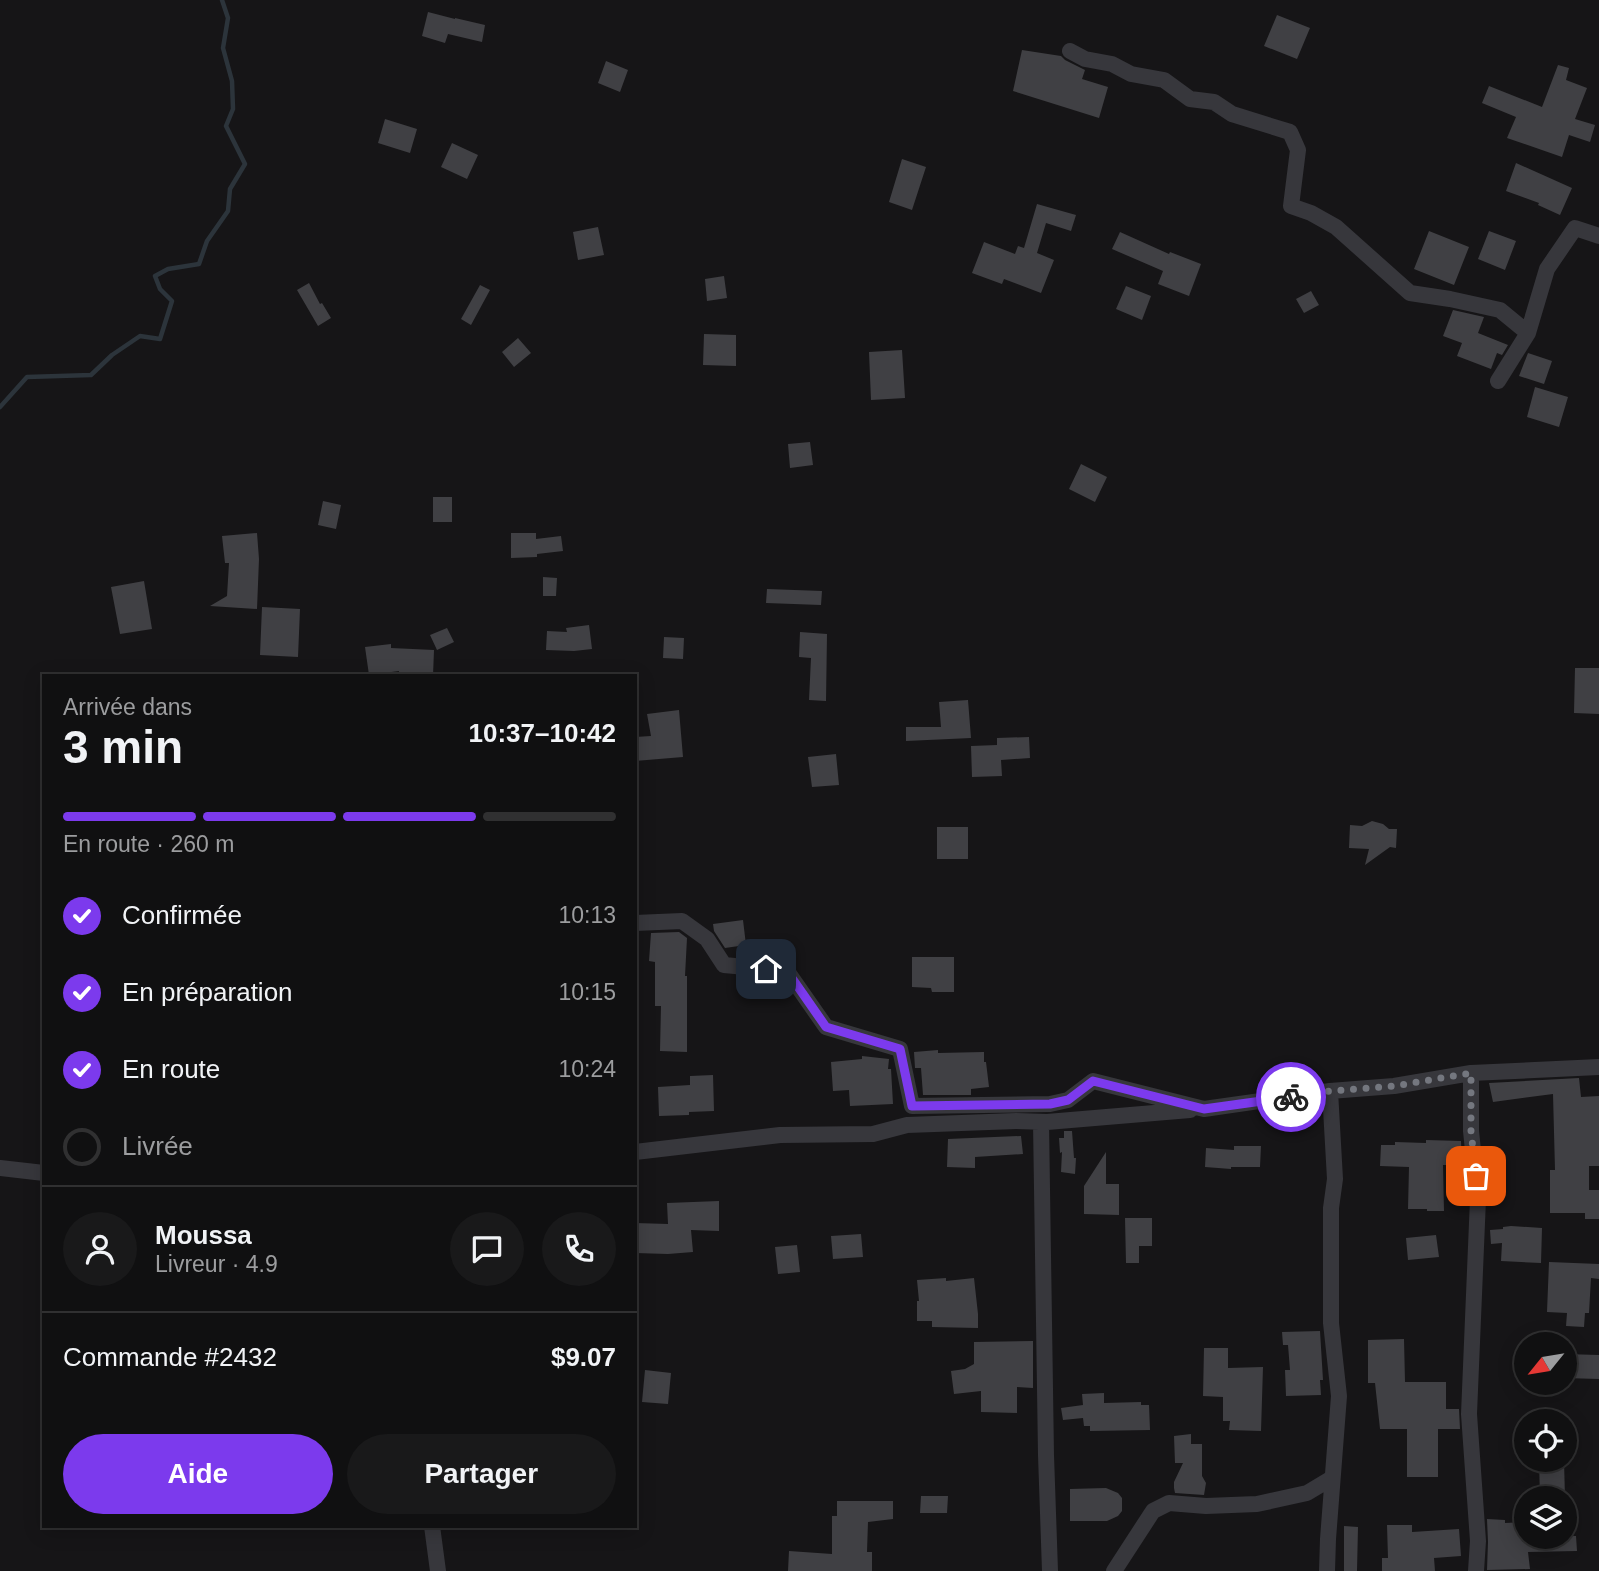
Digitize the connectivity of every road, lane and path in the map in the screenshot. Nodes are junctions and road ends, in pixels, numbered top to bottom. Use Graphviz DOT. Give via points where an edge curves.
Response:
graph roads {
  1 [pos="1070,51"];
  2 [pos="1599,236"];
  3 [pos="1528,333"];
  4 [pos="1498,381"];
  5 [pos="637,923"];
  6 [pos="1599,1068"];
  7 [pos="1471,1073"];
  8 [pos="1330,1091"];
  9 [pos="1204,1109"];
  10 [pos="1041,1122"];
  11 [pos="637,1152"];
  12 [pos="0,1168"];
  13 [pos="42,1173"];
  14 [pos="1332,1478"];
  15 [pos="432,1528"];
  16 [pos="438,1571"];
  17 [pos="1050,1571"];
  18 [pos="1114,1571"];
  19 [pos="1327,1571"];
  20 [pos="1476,1571"];
  1 -- 3 [label="street" via="1131,74 1164,80 1190,99 1214,102 1232,114 1290,132 1298,150 1292,206 1336,227 1410,293 1500,310"];
  2 -- 3 [label="street" via="1575,228 1546,270"];
  3 -- 4 [label="street"];
  5 -- 9 [label="street" via="682,921 707,939 724,965 787,971 826,1027 900,1049 912,1106 1050,1104 1068,1100 1093,1081"];
  6 -- 7 [label="street"];
  7 -- 8 [label="street"];
  7 -- 20 [label="street" via="1478,1199 1469,1414"];
  8 -- 9 [label="street"];
  8 -- 14 [label="street" via="1335,1179 1331,1323 1339,1396"];
  9 -- 10 [label="street"];
  10 -- 11 [label="street" via="907,1125 873,1134 780,1136"];
  10 -- 17 [label="street"];
  12 -- 13 [label="street"];
  14 -- 18 [label="street" via="1307,1493 1257,1504 1169,1503 1153,1511"];
  14 -- 19 [label="street"];
  15 -- 16 [label="street"];
}
